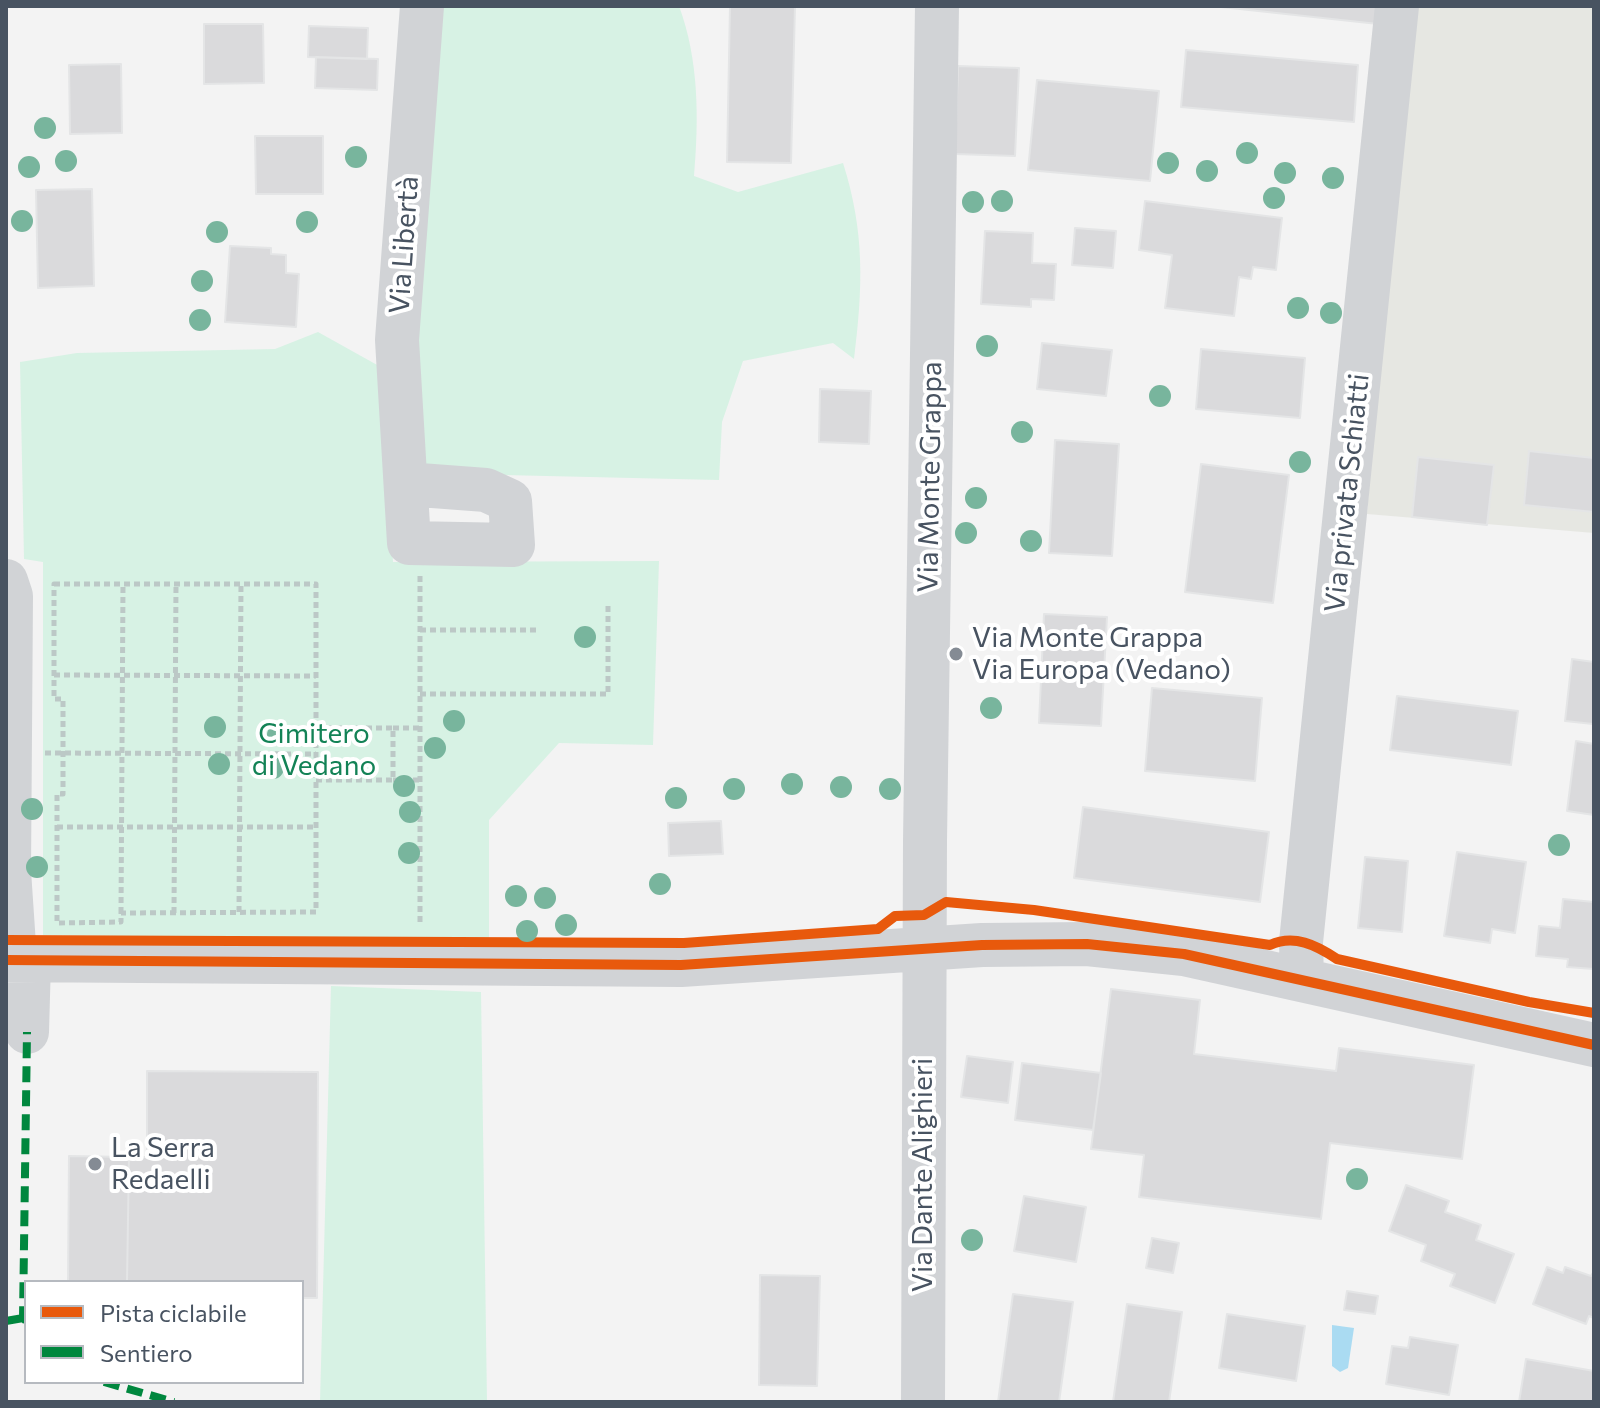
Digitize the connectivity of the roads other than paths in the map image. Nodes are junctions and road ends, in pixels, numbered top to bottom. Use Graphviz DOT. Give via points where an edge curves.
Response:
graph roads {
  1 [pos="422,6"];
  2 [pos="937,6"];
  3 [pos="1397,6"];
  4 [pos="406,484"];
  5 [pos="6,581"];
  6 [pos="9,753"];
  7 [pos="924,948"];
  8 [pos="17,961"];
  9 [pos="1302,979"];
  10 [pos="27,1032"];
  11 [pos="1594,1045"];
  12 [pos="923,1402"];
  1 -- 4 [label="street, Via Libertà" via="397,340"];
  2 -- 7 [label="street, Via Monte Grappa"];
  3 -- 9 [label="street, Via privata Schiatti" via="1301,942"];
  5 -- 6 [label="street" via="11,596"];
  6 -- 8 [label="street" via="9,871"];
  7 -- 8 [label="street" via="681,965"];
  7 -- 9 [label="street" via="1087,944 1184,954"];
  7 -- 12 [label="street, Via Dante Alighieri"];
  8 -- 10 [label="street"];
  9 -- 11 [label="street"];
}
